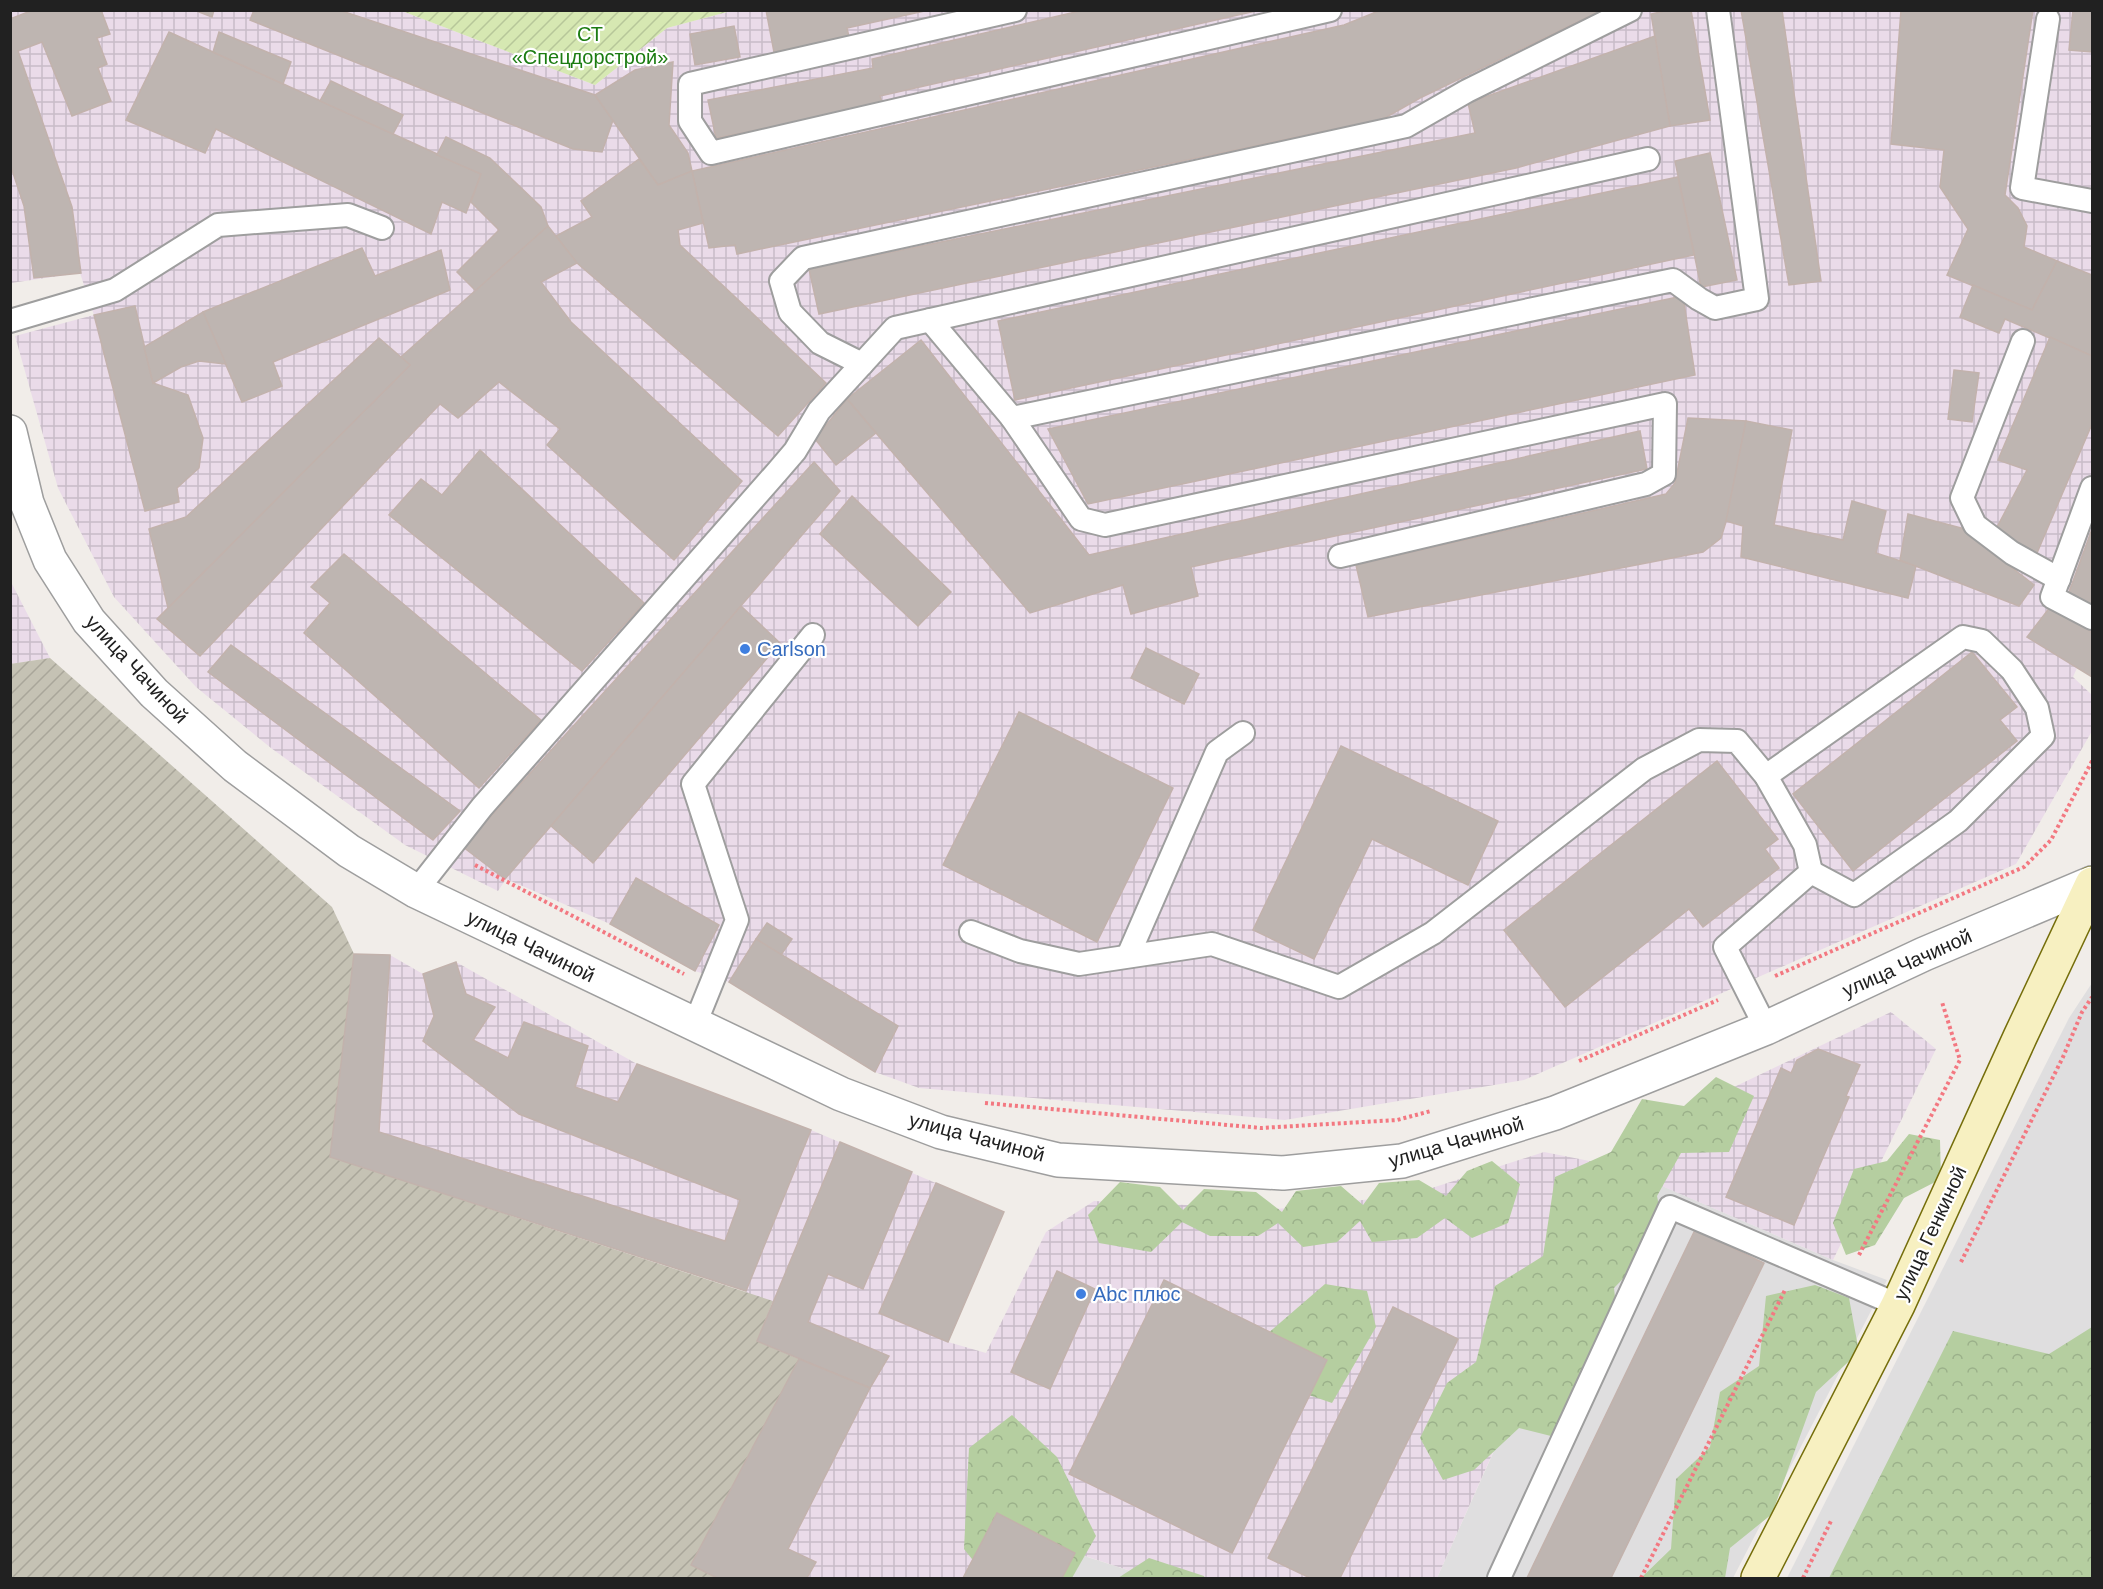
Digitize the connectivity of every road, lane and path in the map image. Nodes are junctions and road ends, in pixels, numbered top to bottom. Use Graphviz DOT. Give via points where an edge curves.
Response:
graph roads {
  1 [pos="1015,10"];
  2 [pos="1330,10"];
  3 [pos="1630,10"];
  4 [pos="1718,10"];
  5 [pos="2048,19"];
  6 [pos="1648,159"];
  7 [pos="2092,201"];
  8 [pos="382,228"];
  9 [pos="930,320"];
  10 [pos="10,321"];
  11 [pos="2024,341"];
  12 [pos="862,364"];
  13 [pos="1012,418"];
  14 [pos="10,432"];
  15 [pos="2092,488"];
  16 [pos="1340,556"];
  17 [pos="2059,579"];
  18 [pos="2092,618"];
  19 [pos="813,634"];
  20 [pos="1243,732"];
  21 [pos="2092,761"];
  22 [pos="1766,776"];
  23 [pos="448,850"];
  24 [pos="1811,872"];
  25 [pos="2092,883"];
  26 [pos="416,891"];
  27 [pos="971,932"];
  28 [pos="1128,956"];
  29 [pos="710,988"];
  30 [pos="1746,988"];
  31 [pos="1942,1002"];
  32 [pos="695,1024"];
  33 [pos="1766,1028"];
  34 [pos="1574,1063"];
  35 [pos="976,1102"];
  36 [pos="1442,1108"];
  37 [pos="1798,1262"];
  38 [pos="1845,1282"];
  39 [pos="1898,1305"];
  40 [pos="1499,1578"];
  41 [pos="1641,1578"];
  42 [pos="1758,1578"];
  1 -- 2 [label="lane" via="690,84 690,121 711,153"];
  3 -- 12 [label="lane" via="1467,91 1406,126 803,258 782,281 790,312 820,343"];
  4 -- 13 [label="lane" via="1757,299 1715,308 1673,280"];
  5 -- 7 [label="lane" via="2022,188"];
  6 -- 9 [label="lane"];
  8 -- 10 [label="lane" via="348,215 218,225 115,290"];
  9 -- 12 [label="lane" via="895,328"];
  9 -- 13 [label="lane"];
  11 -- 17 [label="lane" via="1962,498 1975,525 2012,553"];
  12 -- 23 [label="lane" via="819,411 789,458"];
  13 -- 16 [label="lane" via="1081,519 1105,525 1665,404 1664,474 1646,484"];
  14 -- 26 [label="street, улица Чачиной" via="27,503 50,560 89,621 154,693 236,766 349,851"];
  15 -- 17 [label="lane"];
  17 -- 18 [label="lane" via="2052,597"];
  19 -- 29 [label="lane" via="693,784 737,920"];
  20 -- 28 [label="lane" via="1217,752"];
  21 -- 30 [label="path" via="2051,840 2024,867"];
  22 -- 24 [label="lane" via="1805,845"];
  22 -- 24 [label="lane" via="1963,637 1982,640 2012,670 2037,708 2043,736 1958,821 1854,895"];
  22 -- 28 [label="lane" via="1737,741 1700,740 1644,769 1433,933 1339,987 1212,944"];
  23 -- 26 [label="lane"];
  23 -- 29 [label="path"];
  24 -- 30 [label="lane" via="1725,947"];
  25 -- 33 [label="street, улица Чачиной" via="1924,954"];
  25 -- 39 [label="street, улица Генкиной"];
  26 -- 32 [label="street, улица Чачиной"];
  27 -- 28 [label="lane" via="1020,951 1079,964"];
  29 -- 32 [label="lane"];
  30 -- 33 [label="lane"];
  30 -- 34 [label="path"];
  31 -- 38 [label="path" via="1960,1060"];
  32 -- 33 [label="street, улица Чачиной" via="841,1094 941,1132 1058,1160 1283,1173 1402,1161 1555,1113"];
  35 -- 36 [label="path" via="1261,1128 1397,1120"];
  37 -- 38 [label="lane"];
  37 -- 40 [label="lane" via="1670,1207"];
  37 -- 41 [label="path"];
  38 -- 39 [label="lane"];
  39 -- 42 [label="street, улица Генкиной"];
}
